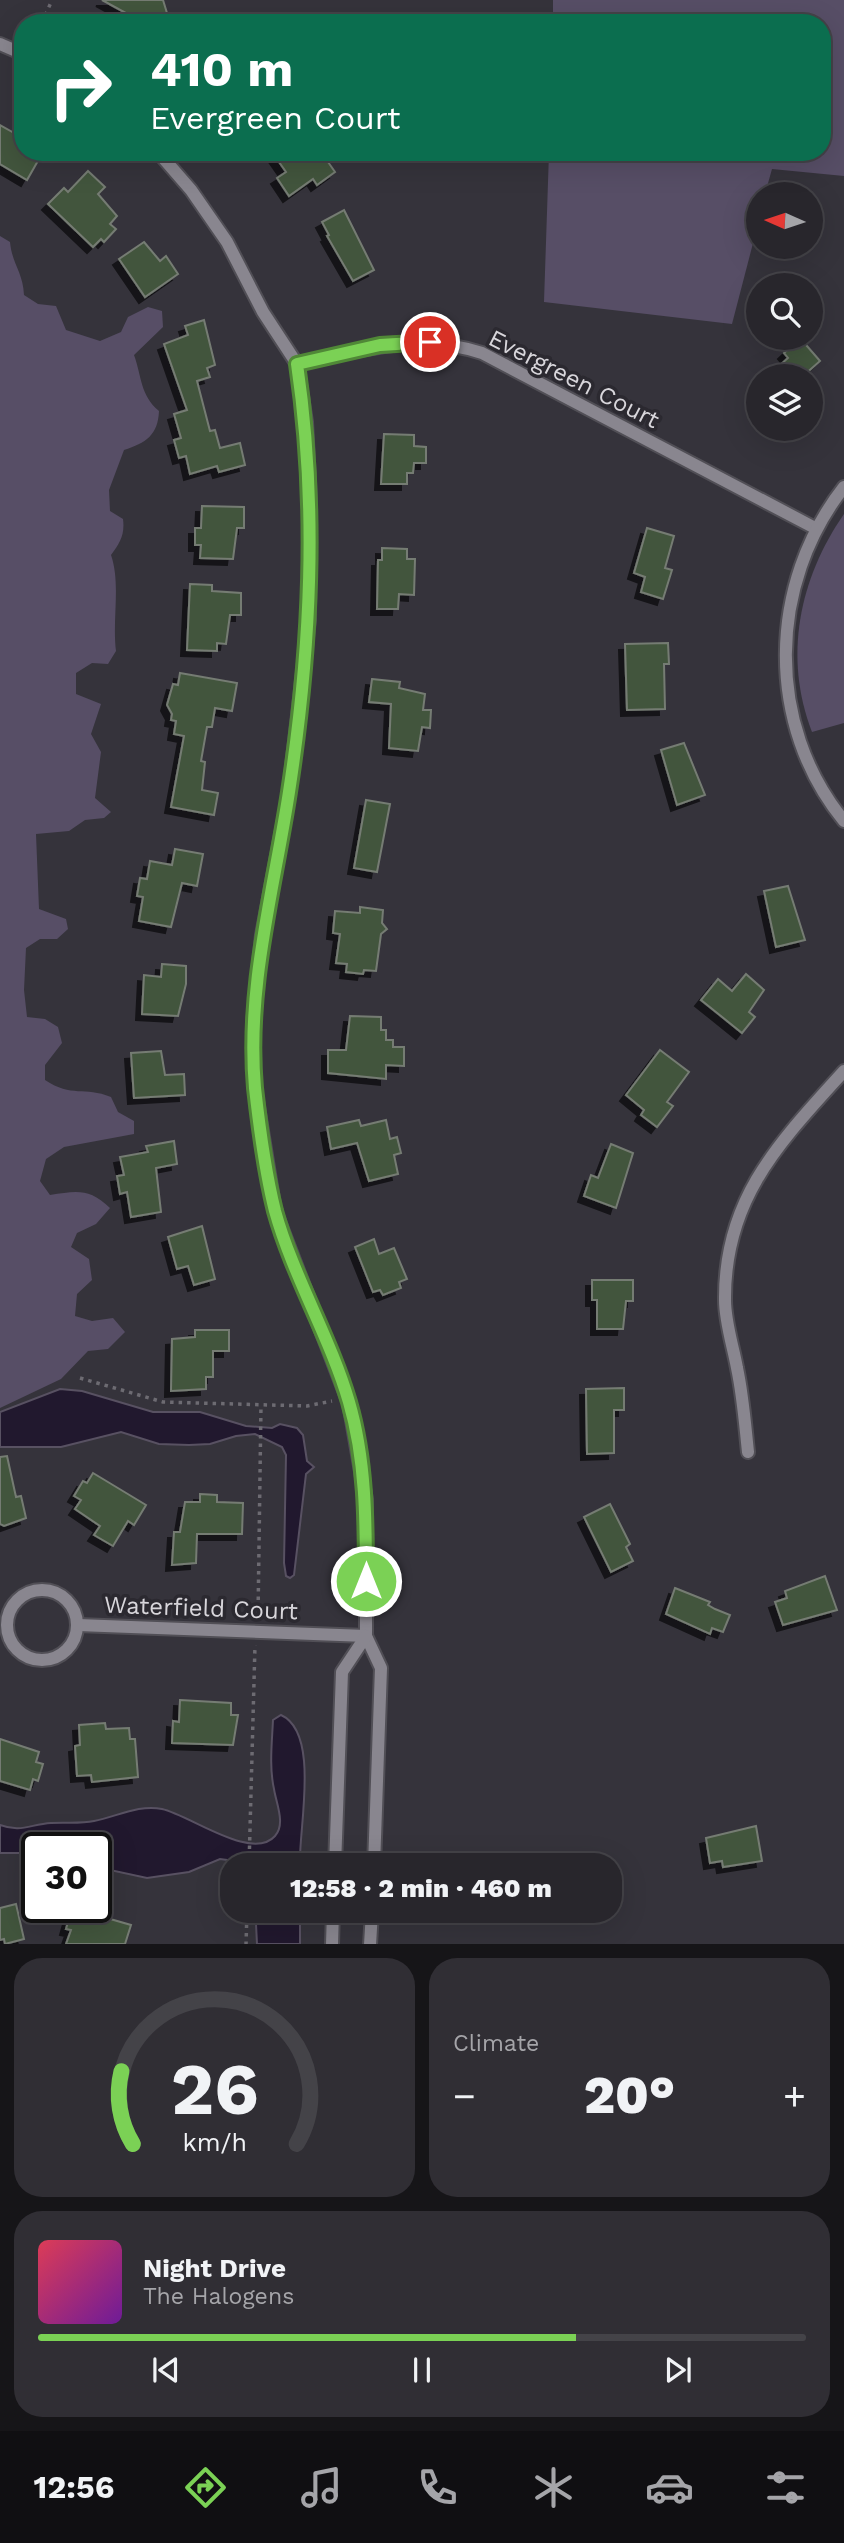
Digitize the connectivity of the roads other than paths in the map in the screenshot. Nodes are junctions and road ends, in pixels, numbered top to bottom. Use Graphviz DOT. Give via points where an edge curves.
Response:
graph roads {
  1 [pos="166,161"];
  2 [pos="297,364"];
  3 [pos="844,487"];
  4 [pos="815,528"];
  5 [pos="844,821"];
  6 [pos="844,1071"];
  7 [pos="748,1452"];
  8 [pos="78,1625"];
  9 [pos="366,1636"];
  10 [pos="335,1853"];
  11 [pos="374,1853"];
  12 [pos="333,1923"];
  13 [pos="371,1923"];
  14 [pos="332,1944"];
  15 [pos="370,1944"];
  1 -- 2 [label="street" via="227,242 263,312"];
  2 -- 4 [label="street, Evergreen Court" via="380,345 430,342 482,353"];
  2 -- 9 [label="street" via="310,492 309,620 289,793 259,962 253,1023 256,1088 275,1211 347,1398 366,1500"];
  3 -- 4 [label="street"];
  4 -- 5 [label="street" via="788,609 786,674 806,760"];
  6 -- 7 [label="street" via="750,1187 728,1244 725,1302"];
  8 -- 8 [label="street, Waterfield Court" via="69,1602 61,1595 37,1590 17,1600 7,1620 7,1632 11,1643 28,1658 51,1660 70,1647"];
  8 -- 9 [label="street, Waterfield Court"];
  9 -- 10 [label="street" via="342,1672"];
  9 -- 11 [label="street" via="381,1668"];
  12 -- 14 [label="street"];
  13 -- 15 [label="street"];
}
